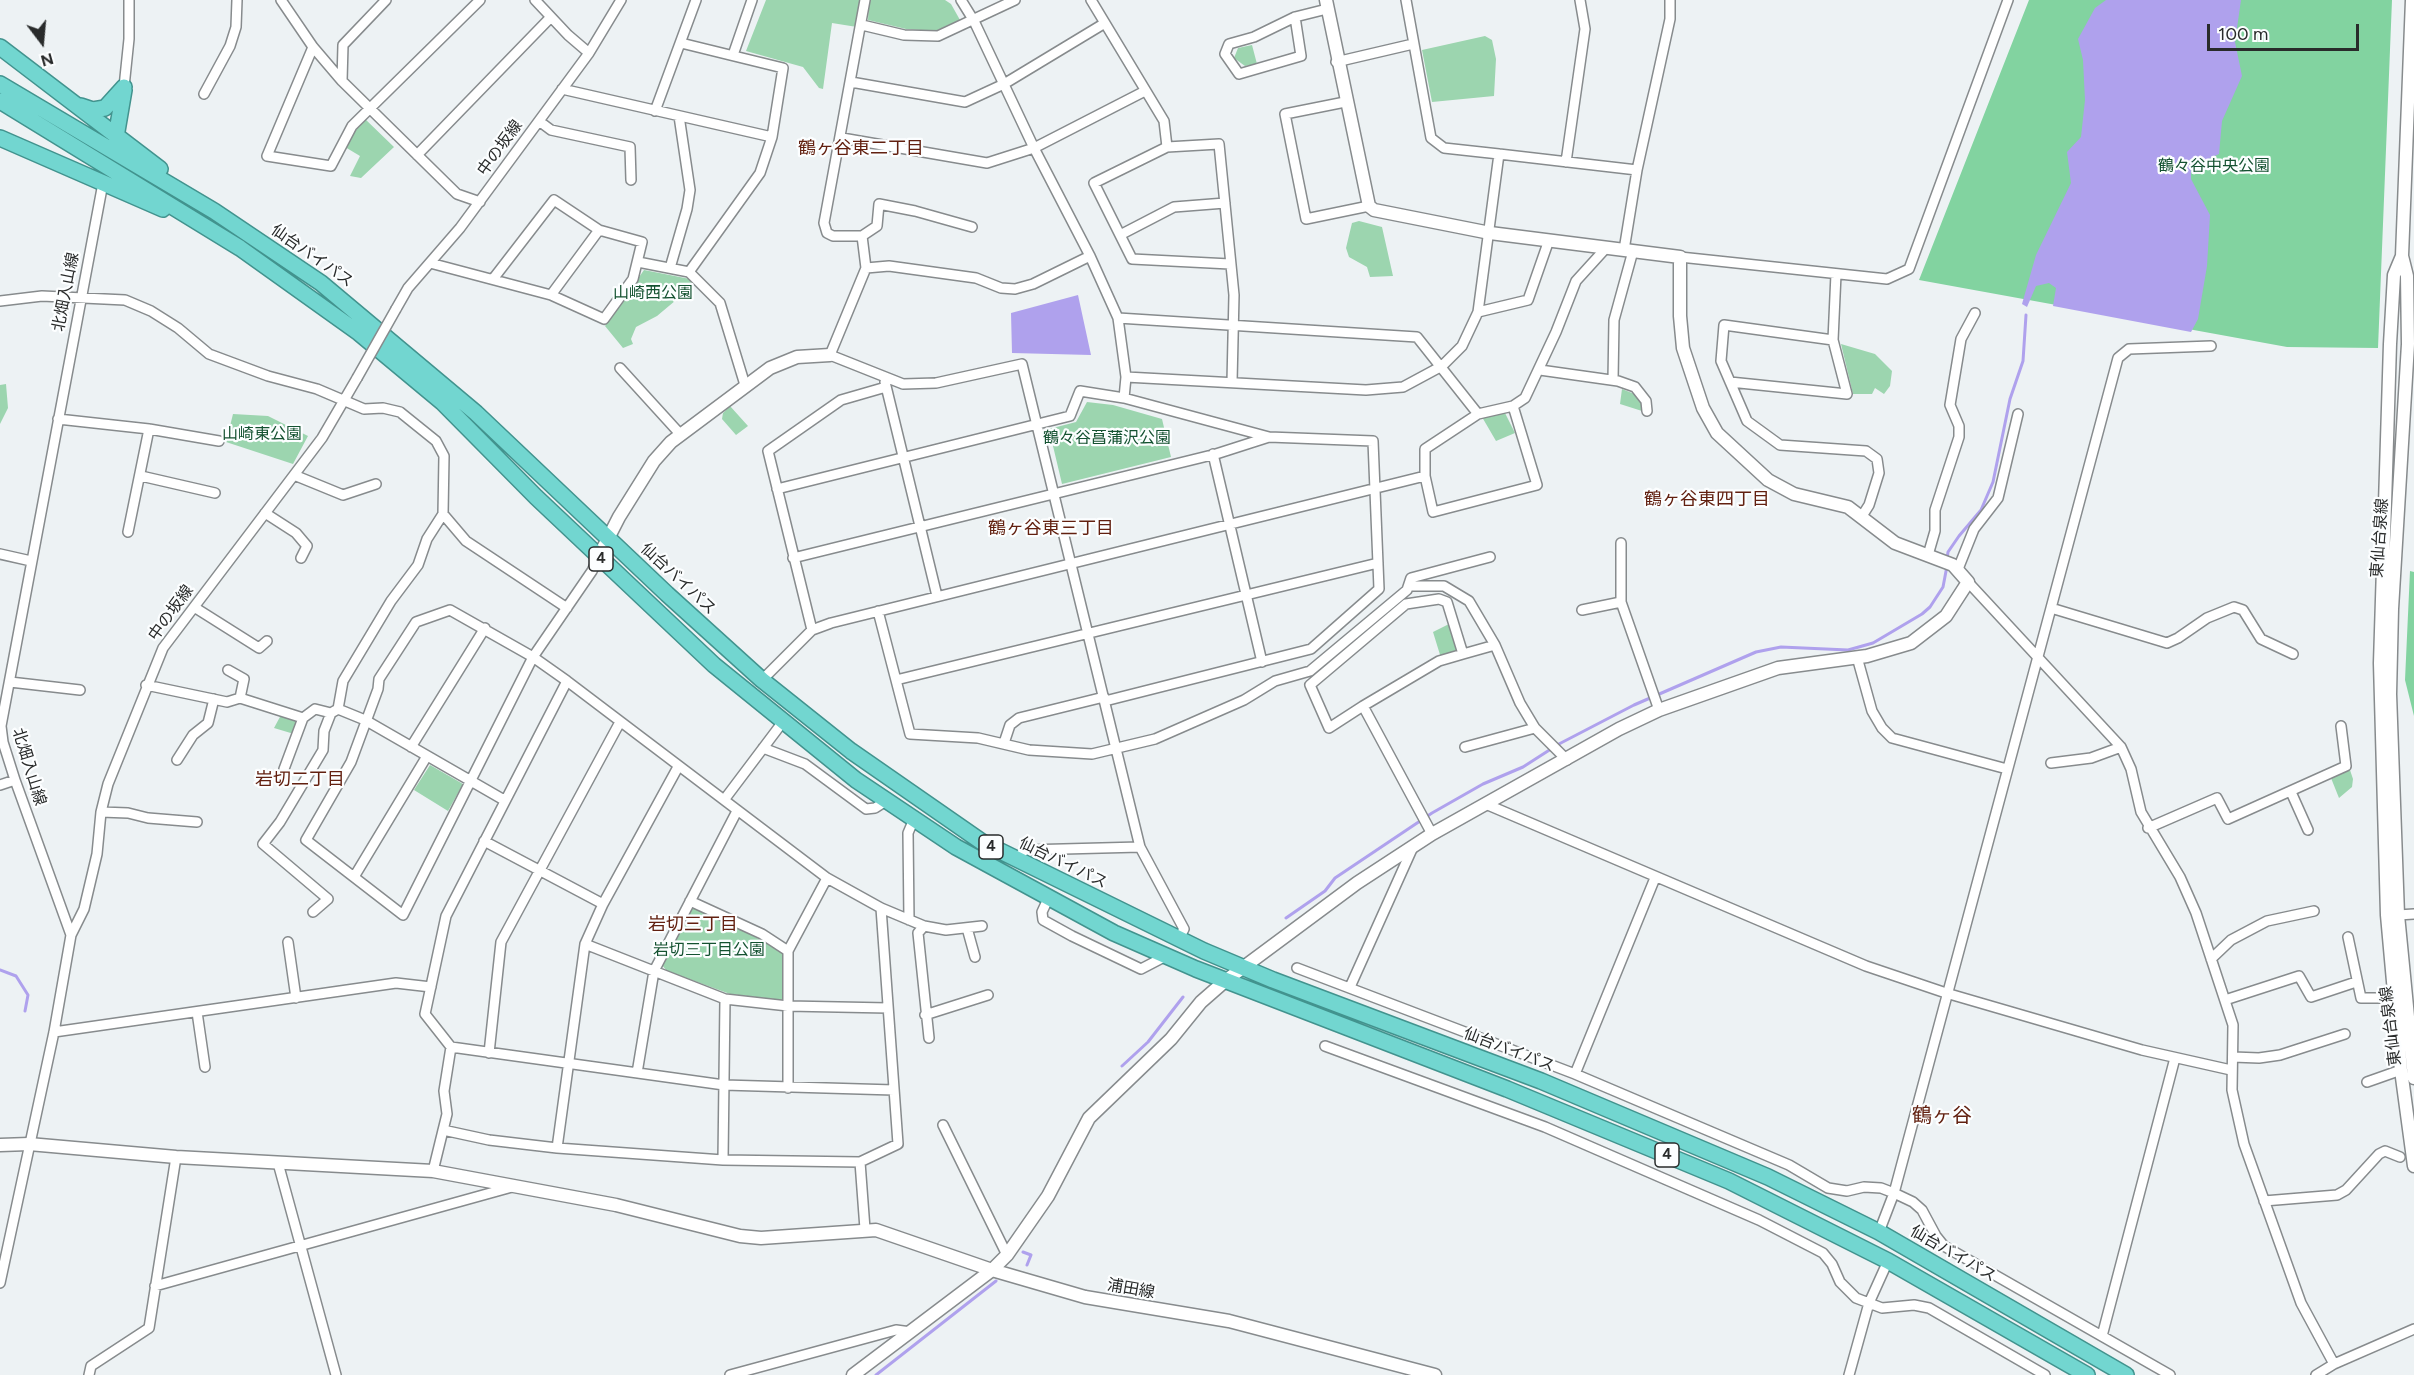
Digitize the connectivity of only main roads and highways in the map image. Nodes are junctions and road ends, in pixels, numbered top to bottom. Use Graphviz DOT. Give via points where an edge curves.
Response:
graph roads {
  1 [pos="0,47"];
  2 [pos="0,84"];
  3 [pos="0,101"];
  4 [pos="77,105"];
  5 [pos="116,137"];
  6 [pos="0,138"];
  7 [pos="214,211"];
  8 [pos="202,225"];
  9 [pos="2087,1375"];
  10 [pos="2126,1375"];
  1 -- 4 [label="highway"];
  2 -- 7 [label="highway, 仙台バイパス / 4"];
  3 -- 8 [label="highway, 仙台バイパス / 4"];
  4 -- 5 [label="highway"];
  4 -- 5 [label="highway" via="93,110 105,108 124,87"];
  5 -- 7 [label="highway"];
  6 -- 8 [label="highway"];
  7 -- 10 [label="highway, 仙台バイパス / 4" via="321,283 396,343 762,680 878,770 982,842 1178,940 1683,1140 1879,1232"];
  8 -- 9 [label="highway, 仙台バイパス / 4" via="304,292 442,402 714,665 782,723 886,801 983,863 1166,956 1507,1089 1729,1181 1888,1261"];
}
